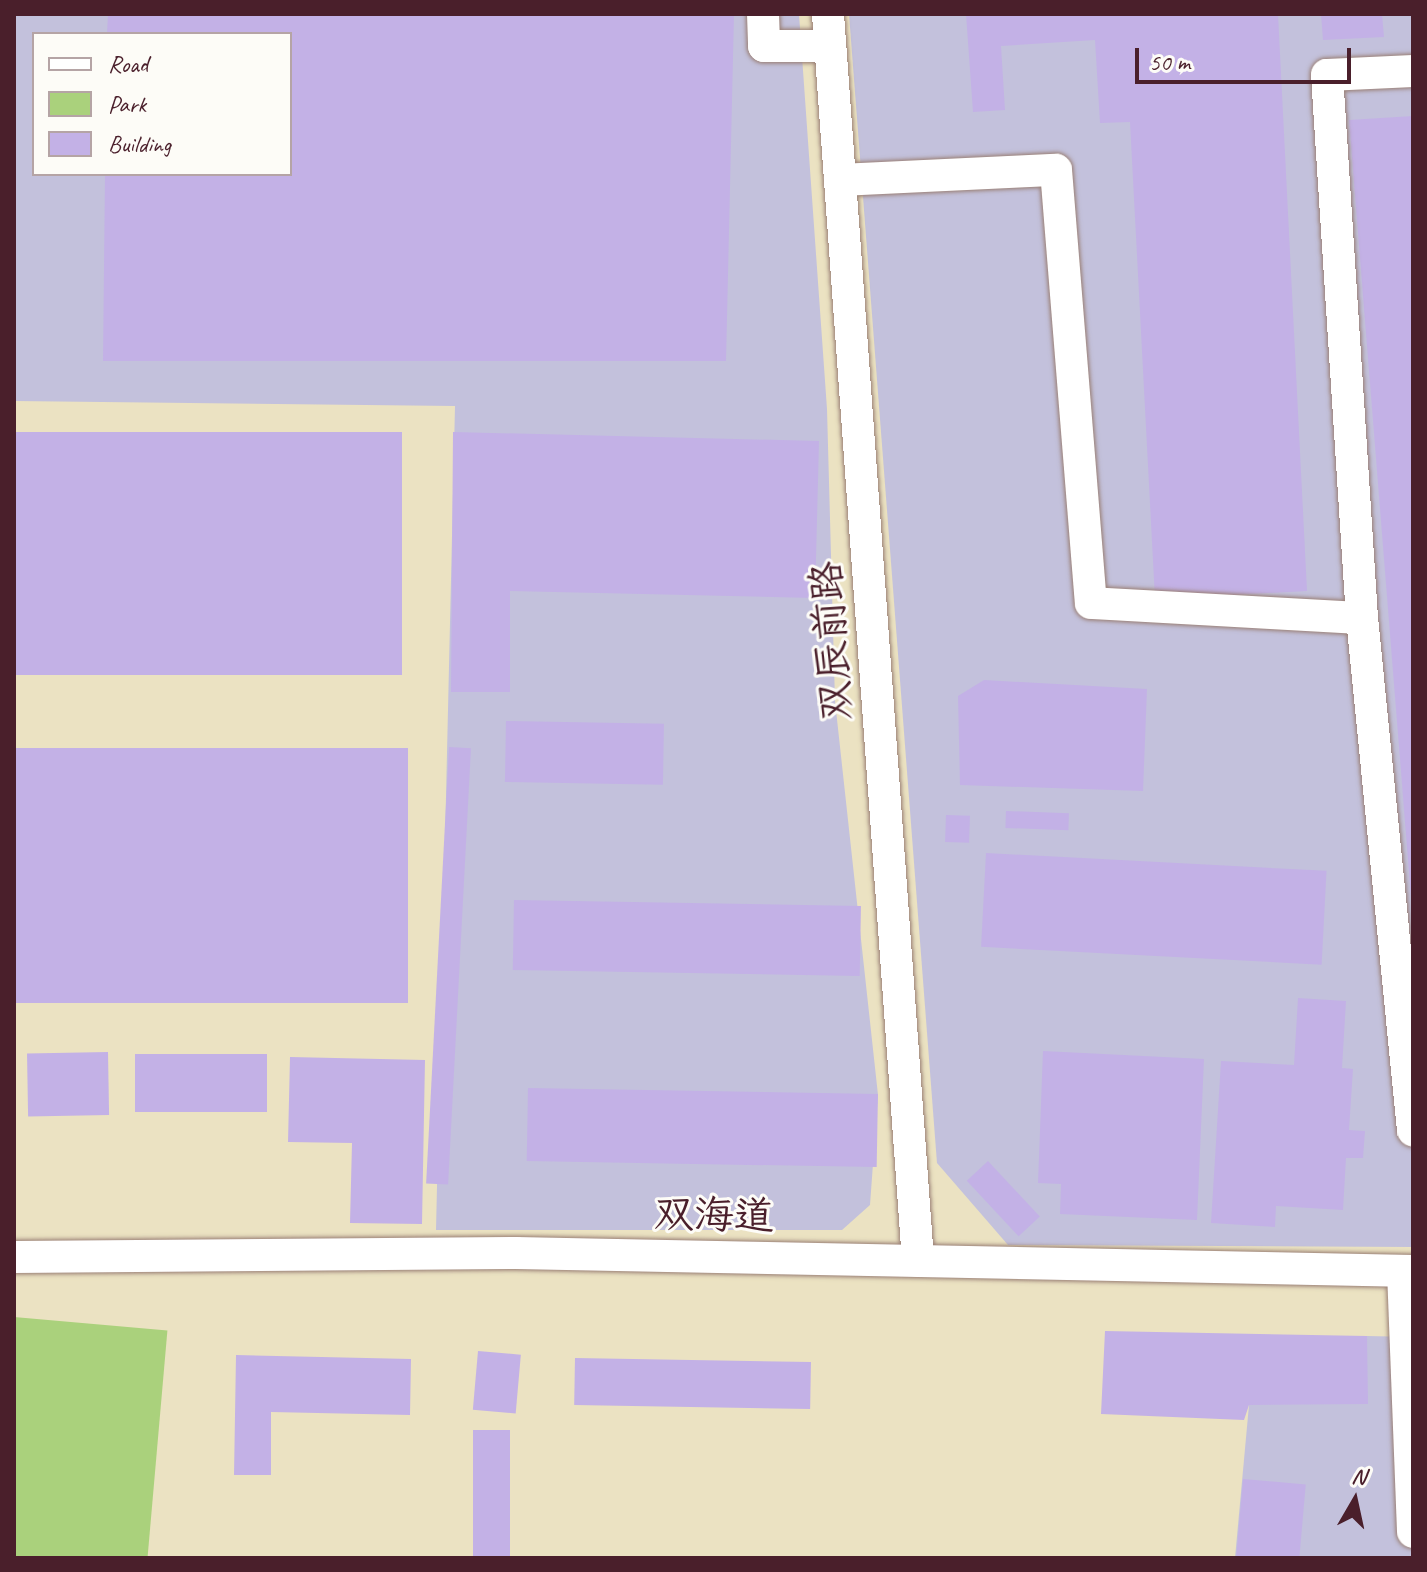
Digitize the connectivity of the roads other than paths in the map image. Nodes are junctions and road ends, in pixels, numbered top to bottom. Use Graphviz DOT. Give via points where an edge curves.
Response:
graph roads {
  1 [pos="763,14"];
  2 [pos="828,14"];
  3 [pos="830,46"];
  4 [pos="1413,71"];
  5 [pos="840,180"];
  6 [pos="1362,618"];
  7 [pos="1413,1130"];
  8 [pos="14,1257"];
  9 [pos="918,1261"];
  10 [pos="1408,1271"];
  11 [pos="1412,1466"];
  12 [pos="1413,1532"];
  1 -- 3 [label="street" via="764,46"];
  2 -- 3 [label="street, 双辰前路"];
  3 -- 5 [label="street, 双辰前路"];
  4 -- 6 [label="street" via="1327,75"];
  5 -- 6 [label="street" via="1056,170 1091,603"];
  5 -- 9 [label="street, 双辰前路"];
  6 -- 7 [label="street"];
  8 -- 9 [label="street, 双海道" via="516,1253"];
  9 -- 10 [label="street, 双海道"];
  10 -- 11 [label="street"];
  11 -- 12 [label="street"];
}
